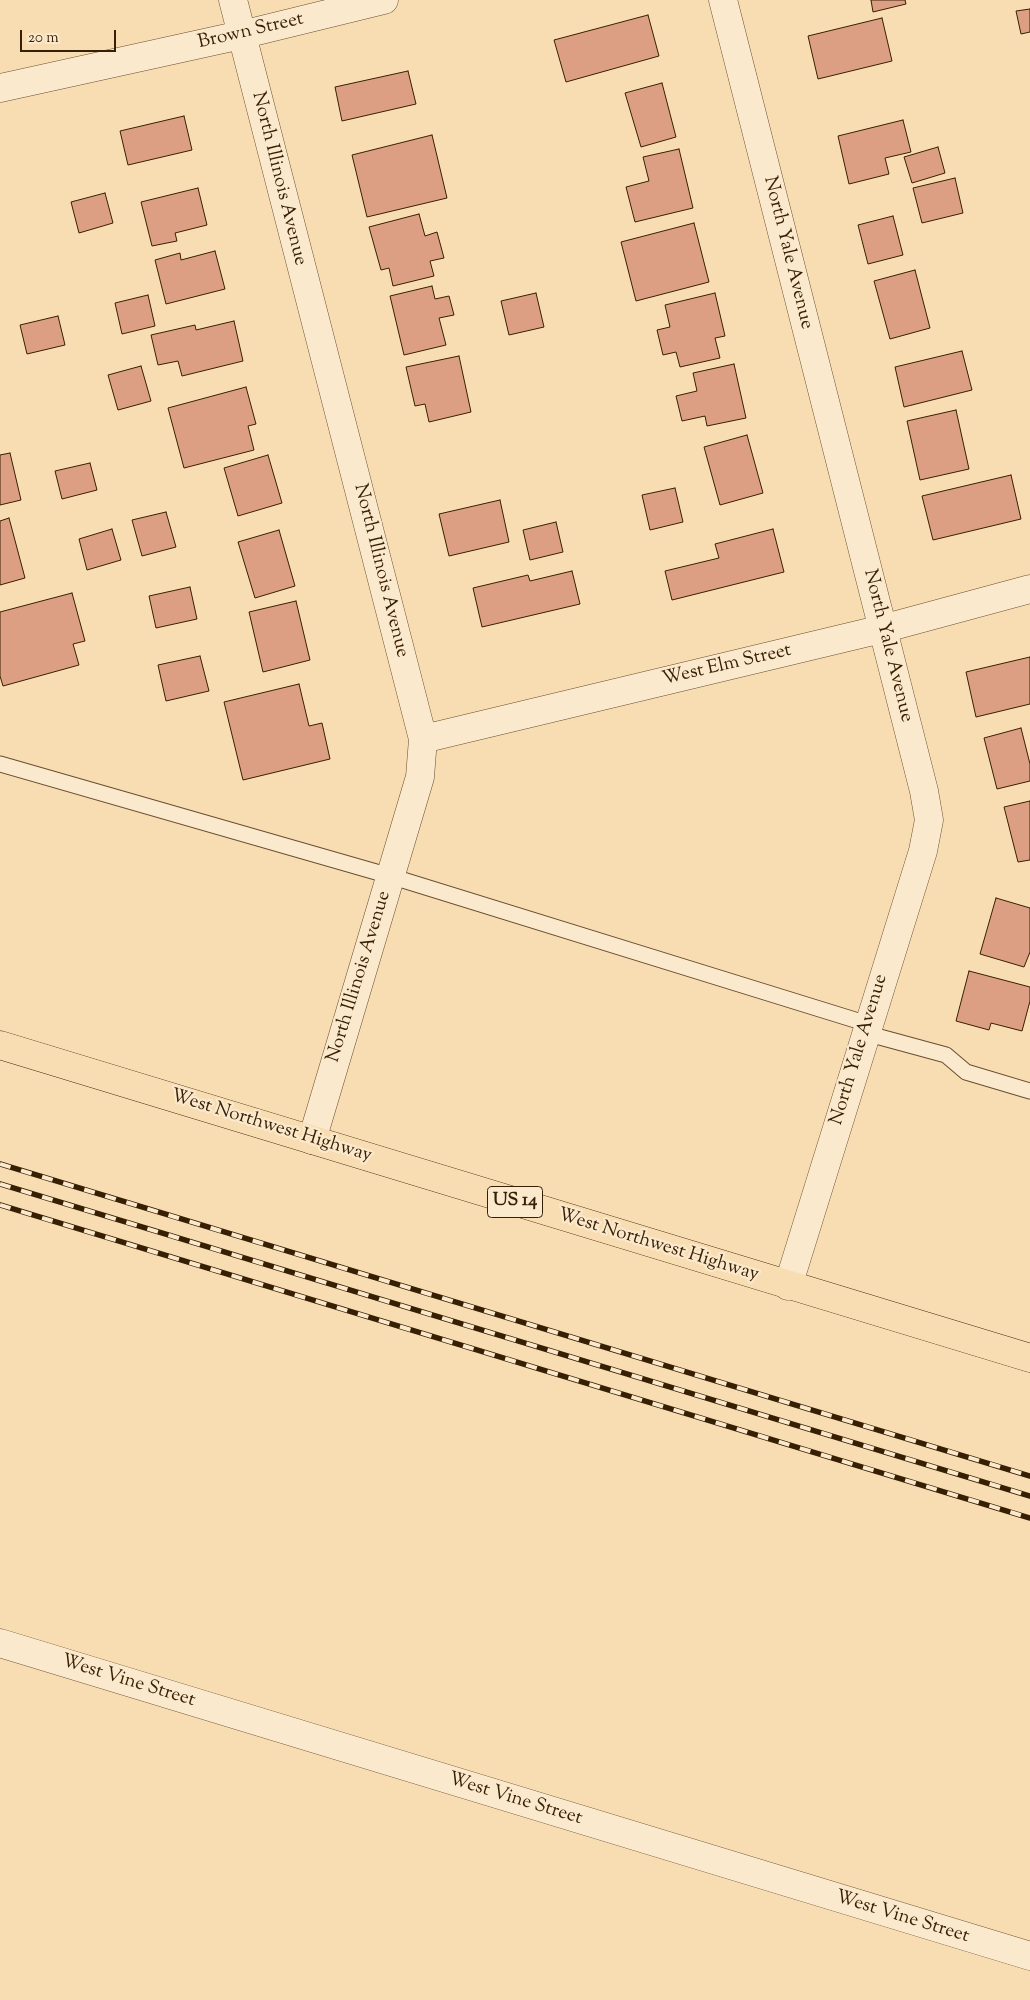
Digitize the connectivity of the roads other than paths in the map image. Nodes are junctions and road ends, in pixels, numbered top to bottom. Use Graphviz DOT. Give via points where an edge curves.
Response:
graph roads {
  1 [pos="233,0"];
  2 [pos="384,0"];
  3 [pos="722,0"];
  4 [pos="241,35"];
  5 [pos="0,88"];
  6 [pos="1030,590"];
  7 [pos="882,629"];
  8 [pos="423,739"];
  9 [pos="0,764"];
  10 [pos="390,876"];
  11 [pos="867,1029"];
  12 [pos="0,1045"];
  13 [pos="1030,1091"];
  14 [pos="312,1140"];
  15 [pos="788,1286"];
  16 [pos="1030,1358"];
  17 [pos="0,1643"];
  18 [pos="1030,1956"];
  1 -- 4 [label="street, North Illinois Avenue"];
  2 -- 4 [label="street, Brown Street"];
  3 -- 7 [label="street, North Yale Avenue"];
  4 -- 5 [label="street, Brown Street"];
  4 -- 8 [label="street, North Illinois Avenue"];
  6 -- 7 [label="street, West Elm Street"];
  7 -- 8 [label="street, West Elm Street"];
  7 -- 11 [label="street, North Yale Avenue" via="929,820 923,851"];
  8 -- 10 [label="street, North Illinois Avenue" via="420,777"];
  9 -- 10 [label="lane"];
  10 -- 11 [label="lane"];
  10 -- 14 [label="street, North Illinois Avenue"];
  11 -- 13 [label="lane" via="946,1055 966,1072"];
  11 -- 15 [label="street, North Yale Avenue"];
  12 -- 14 [label="main road, West Northwest Highway / US 14"];
  14 -- 15 [label="main road, West Northwest Highway / US 14"];
  15 -- 16 [label="main road, West Northwest Highway / US 14"];
  17 -- 18 [label="street, West Vine Street"];
}
